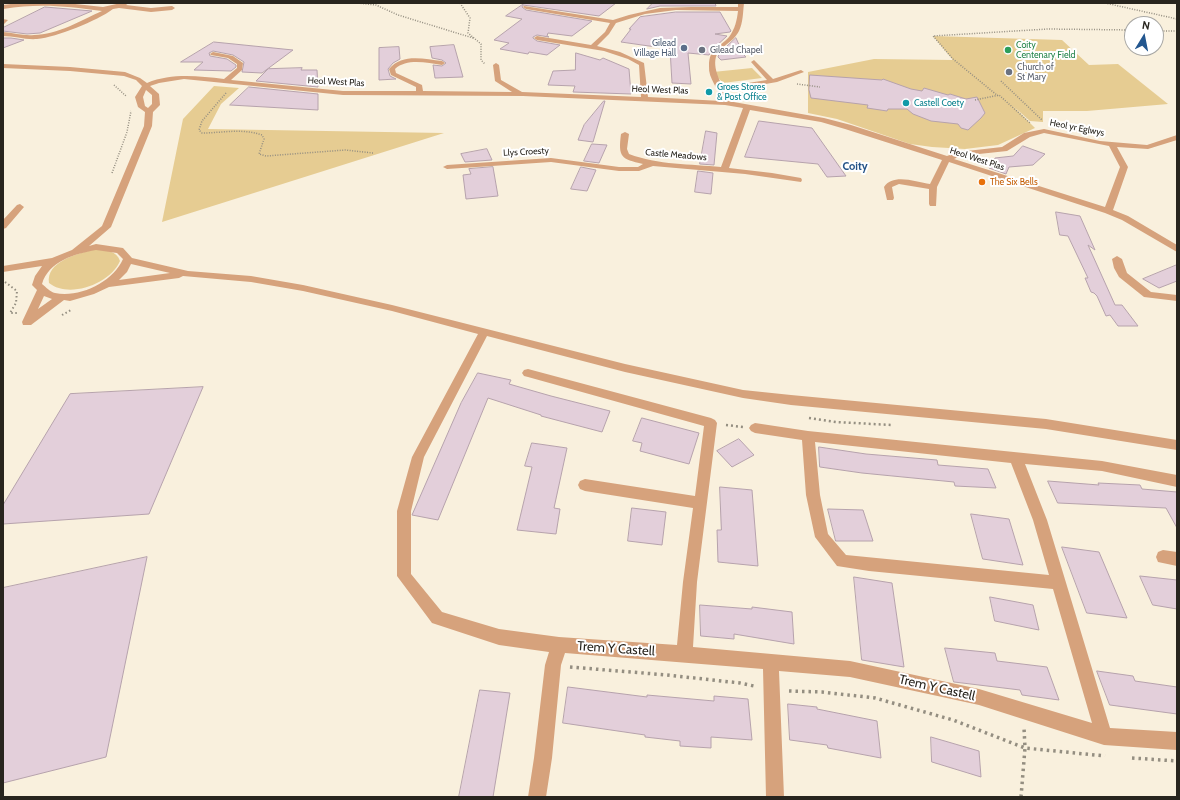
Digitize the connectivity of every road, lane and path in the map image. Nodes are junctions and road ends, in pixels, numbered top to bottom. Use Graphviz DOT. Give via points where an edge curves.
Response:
graph roads {
  1 [pos="52,3"];
  2 [pos="126,3"];
  3 [pos="358,3"];
  4 [pos="460,3"];
  5 [pos="1105,3"];
  6 [pos="119,6"];
  7 [pos="740,6"];
  8 [pos="3,7"];
  9 [pos="526,7"];
  10 [pos="172,8"];
  11 [pos="110,9"];
  12 [pos="1177,19"];
  13 [pos="613,22"];
  14 [pos="1124,30"];
  15 [pos="1164,31"];
  16 [pos="1177,31"];
  17 [pos="3,34"];
  18 [pos="472,38"];
  19 [pos="536,38"];
  20 [pos="591,48"];
  21 [pos="214,54"];
  22 [pos="754,62"];
  23 [pos="442,63"];
  24 [pos="496,65"];
  25 [pos="3,66"];
  26 [pos="489,68"];
  27 [pos="96,71"];
  28 [pos="801,72"];
  29 [pos="772,81"];
  30 [pos="1001,81"];
  31 [pos="224,82"];
  32 [pos="240,84"];
  33 [pos="145,86"];
  34 [pos="722,89"];
  35 [pos="419,93"];
  36 [pos="523,94"];
  37 [pos="998,96"];
  38 [pos="645,100"];
  39 [pos="975,100"];
  40 [pos="725,103"];
  41 [pos="747,107"];
  42 [pos="149,112"];
  43 [pos="1041,132"];
  44 [pos="625,134"];
  45 [pos="1177,137"];
  46 [pos="1112,145"];
  47 [pos="373,153"];
  48 [pos="947,159"];
  49 [pos="652,163"];
  50 [pos="447,167"];
  51 [pos="724,170"];
  52 [pos="798,180"];
  53 [pos="933,187"];
  54 [pos="890,198"];
  55 [pos="932,204"];
  56 [pos="20,207"];
  57 [pos="1108,211"];
  58 [pos="3,226"];
  59 [pos="106,227"];
  60 [pos="109,246"];
  61 [pos="1177,249"];
  62 [pos="75,252"];
  63 [pos="1117,259"];
  64 [pos="128,260"];
  65 [pos="55,261"];
  66 [pos="3,269"];
  67 [pos="188,274"];
  68 [pos="38,277"];
  69 [pos="108,284"];
  70 [pos="41,291"];
  71 [pos="62,297"];
  72 [pos="1177,298"];
  73 [pos="484,332"];
  74 [pos="528,373"];
  75 [pos="711,423"];
  76 [pos="755,428"];
  77 [pos="808,436"];
  78 [pos="1177,445"];
  79 [pos="1016,458"];
  80 [pos="1177,481"];
  81 [pos="585,485"];
  82 [pos="700,503"];
  83 [pos="1058,583"];
  84 [pos="559,645"];
  85 [pos="684,654"];
  86 [pos="771,663"];
  87 [pos="553,665"];
  88 [pos="771,690"];
  89 [pos="1023,711"];
  90 [pos="1104,736"];
  91 [pos="1177,741"];
  92 [pos="1026,748"];
  93 [pos="1110,756"];
  94 [pos="1125,757"];
  95 [pos="1177,761"];
  96 [pos="537,797"];
  97 [pos="775,797"];
  98 [pos="1021,797"];
  1 -- 8 [label="street"];
  1 -- 11 [label="street"];
  2 -- 6 [label="street"];
  3 -- 18 [label="path" via="376,5 398,15"];
  4 -- 18 [label="path" via="470,18 468,33"];
  5 -- 12 [label="path"];
  6 -- 10 [label="street" via="151,10"];
  6 -- 11 [label="street"];
  7 -- 13 [label="street" via="668,8"];
  7 -- 34 [label="street" via="734,35 715,50 713,56 712,68"];
  9 -- 13 [label="street"];
  11 -- 17 [label="street" via="44,36"];
  13 -- 20 [label="street" via="604,36"];
  14 -- 37 [label="path" via="1048,29 933,36 953,59"];
  15 -- 16 [label="path"];
  18 -- 26 [label="path" via="481,44 480,60"];
  19 -- 20 [label="street"];
  20 -- 38 [label="street" via="630,56 642,64"];
  21 -- 31 [label="street" via="236,58 240,63 240,69"];
  22 -- 29 [label="street"];
  23 -- 35 [label="street" via="413,60 398,63 392,69 394,74 420,86"];
  24 -- 36 [label="street" via="498,81"];
  25 -- 27 [label="street, Heol West Plas"];
  27 -- 33 [label="street, Heol West Plas" via="124,82"];
  27 -- 33 [label="street, Heol West Plas" via="125,74 138,79"];
  28 -- 29 [label="street"];
  29 -- 34 [label="street"];
  30 -- 43 [label="path" via="1045,123"];
  31 -- 32 [label="street, Heol West Plas"];
  31 -- 33 [label="street, Heol West Plas" via="195,79 160,88"];
  32 -- 35 [label="street, Heol West Plas" via="343,94"];
  32 -- 47 [label="path" via="224,94 202,121 199,130 202,133 257,132 264,139 259,154 266,156 345,150"];
  33 -- 42 [label="street" via="139,97 142,107"];
  33 -- 42 [label="street" via="155,94 156,105"];
  34 -- 40 [label="street"];
  35 -- 36 [label="street, Heol West Plas"];
  36 -- 38 [label="street, Heol West Plas"];
  37 -- 39 [label="path"];
  37 -- 43 [label="path"];
  38 -- 40 [label="street, Heol West Plas"];
  40 -- 41 [label="street, Heol West Plas"];
  41 -- 48 [label="street, Heol West Plas" via="848,127"];
  41 -- 51 [label="street"];
  42 -- 59 [label="street" via="148,126"];
  43 -- 46 [label="street, Heol yr Eglwys"];
  43 -- 48 [label="street, Heol yr Eglwys" via="1027,135 1004,149 958,154"];
  44 -- 49 [label="street, Castle Meadows" via="623,148 626,156"];
  45 -- 46 [label="street, Heol yr Eglwys" via="1148,147"];
  46 -- 57 [label="street" via="1124,167"];
  48 -- 53 [label="street"];
  48 -- 57 [label="street, Heol West Plas"];
  49 -- 50 [label="street, Llys Croesty" via="639,169 619,169 551,160"];
  49 -- 51 [label="street, Castle Meadows"];
  51 -- 52 [label="street, Castle Meadows" via="783,173"];
  53 -- 54 [label="street" via="898,181 890,184 888,188"];
  53 -- 55 [label="street"];
  56 -- 58 [label="street"];
  57 -- 61 [label="street, Heol West Plas" via="1125,218"];
  59 -- 60 [label="street"];
  59 -- 62 [label="street"];
  60 -- 62 [label="street"];
  60 -- 64 [label="street" via="126,253"];
  62 -- 65 [label="street"];
  63 -- 72 [label="street" via="1123,275 1148,295"];
  64 -- 67 [label="street"];
  64 -- 69 [label="street" via="126,268"];
  65 -- 66 [label="street"];
  65 -- 68 [label="street"];
  66 -- 68 [label="street"];
  67 -- 69 [label="street"];
  67 -- 73 [label="street" via="251,279 303,288"];
  68 -- 70 [label="street" via="37,285"];
  69 -- 71 [label="street" via="93,291"];
  70 -- 71 [label="street" via="49,296"];
  70 -- 71 [label="street" via="27,322"];
  73 -- 78 [label="street" via="625,368 743,394 1046,424"];
  73 -- 84 [label="street, Trem Y Castell" via="418,457 404,511 404,576 437,618 499,637"];
  74 -- 75 [label="street" via="586,390 647,403"];
  75 -- 76 [label="path"];
  75 -- 82 [label="street"];
  76 -- 77 [label="street"];
  77 -- 79 [label="street"];
  77 -- 83 [label="street" via="813,495 822,537 842,561"];
  79 -- 80 [label="street" via="1102,466"];
  79 -- 83 [label="street" via="1040,520"];
  81 -- 82 [label="street"];
  82 -- 85 [label="street"];
  83 -- 90 [label="street"];
  84 -- 85 [label="street, Trem Y Castell"];
  84 -- 87 [label="street"];
  85 -- 86 [label="street, Trem Y Castell"];
  86 -- 88 [label="street"];
  86 -- 89 [label="street, Trem Y Castell" via="850,668 979,697"];
  87 -- 88 [label="path" via="718,680"];
  87 -- 96 [label="street"];
  88 -- 92 [label="path" via="875,698 953,720"];
  88 -- 97 [label="street"];
  89 -- 90 [label="street, Trem Y Castell"];
  89 -- 92 [label="path"];
  90 -- 91 [label="street, Trem Y Castell"];
  92 -- 93 [label="path"];
  92 -- 98 [label="path"];
  94 -- 95 [label="path"];
}
